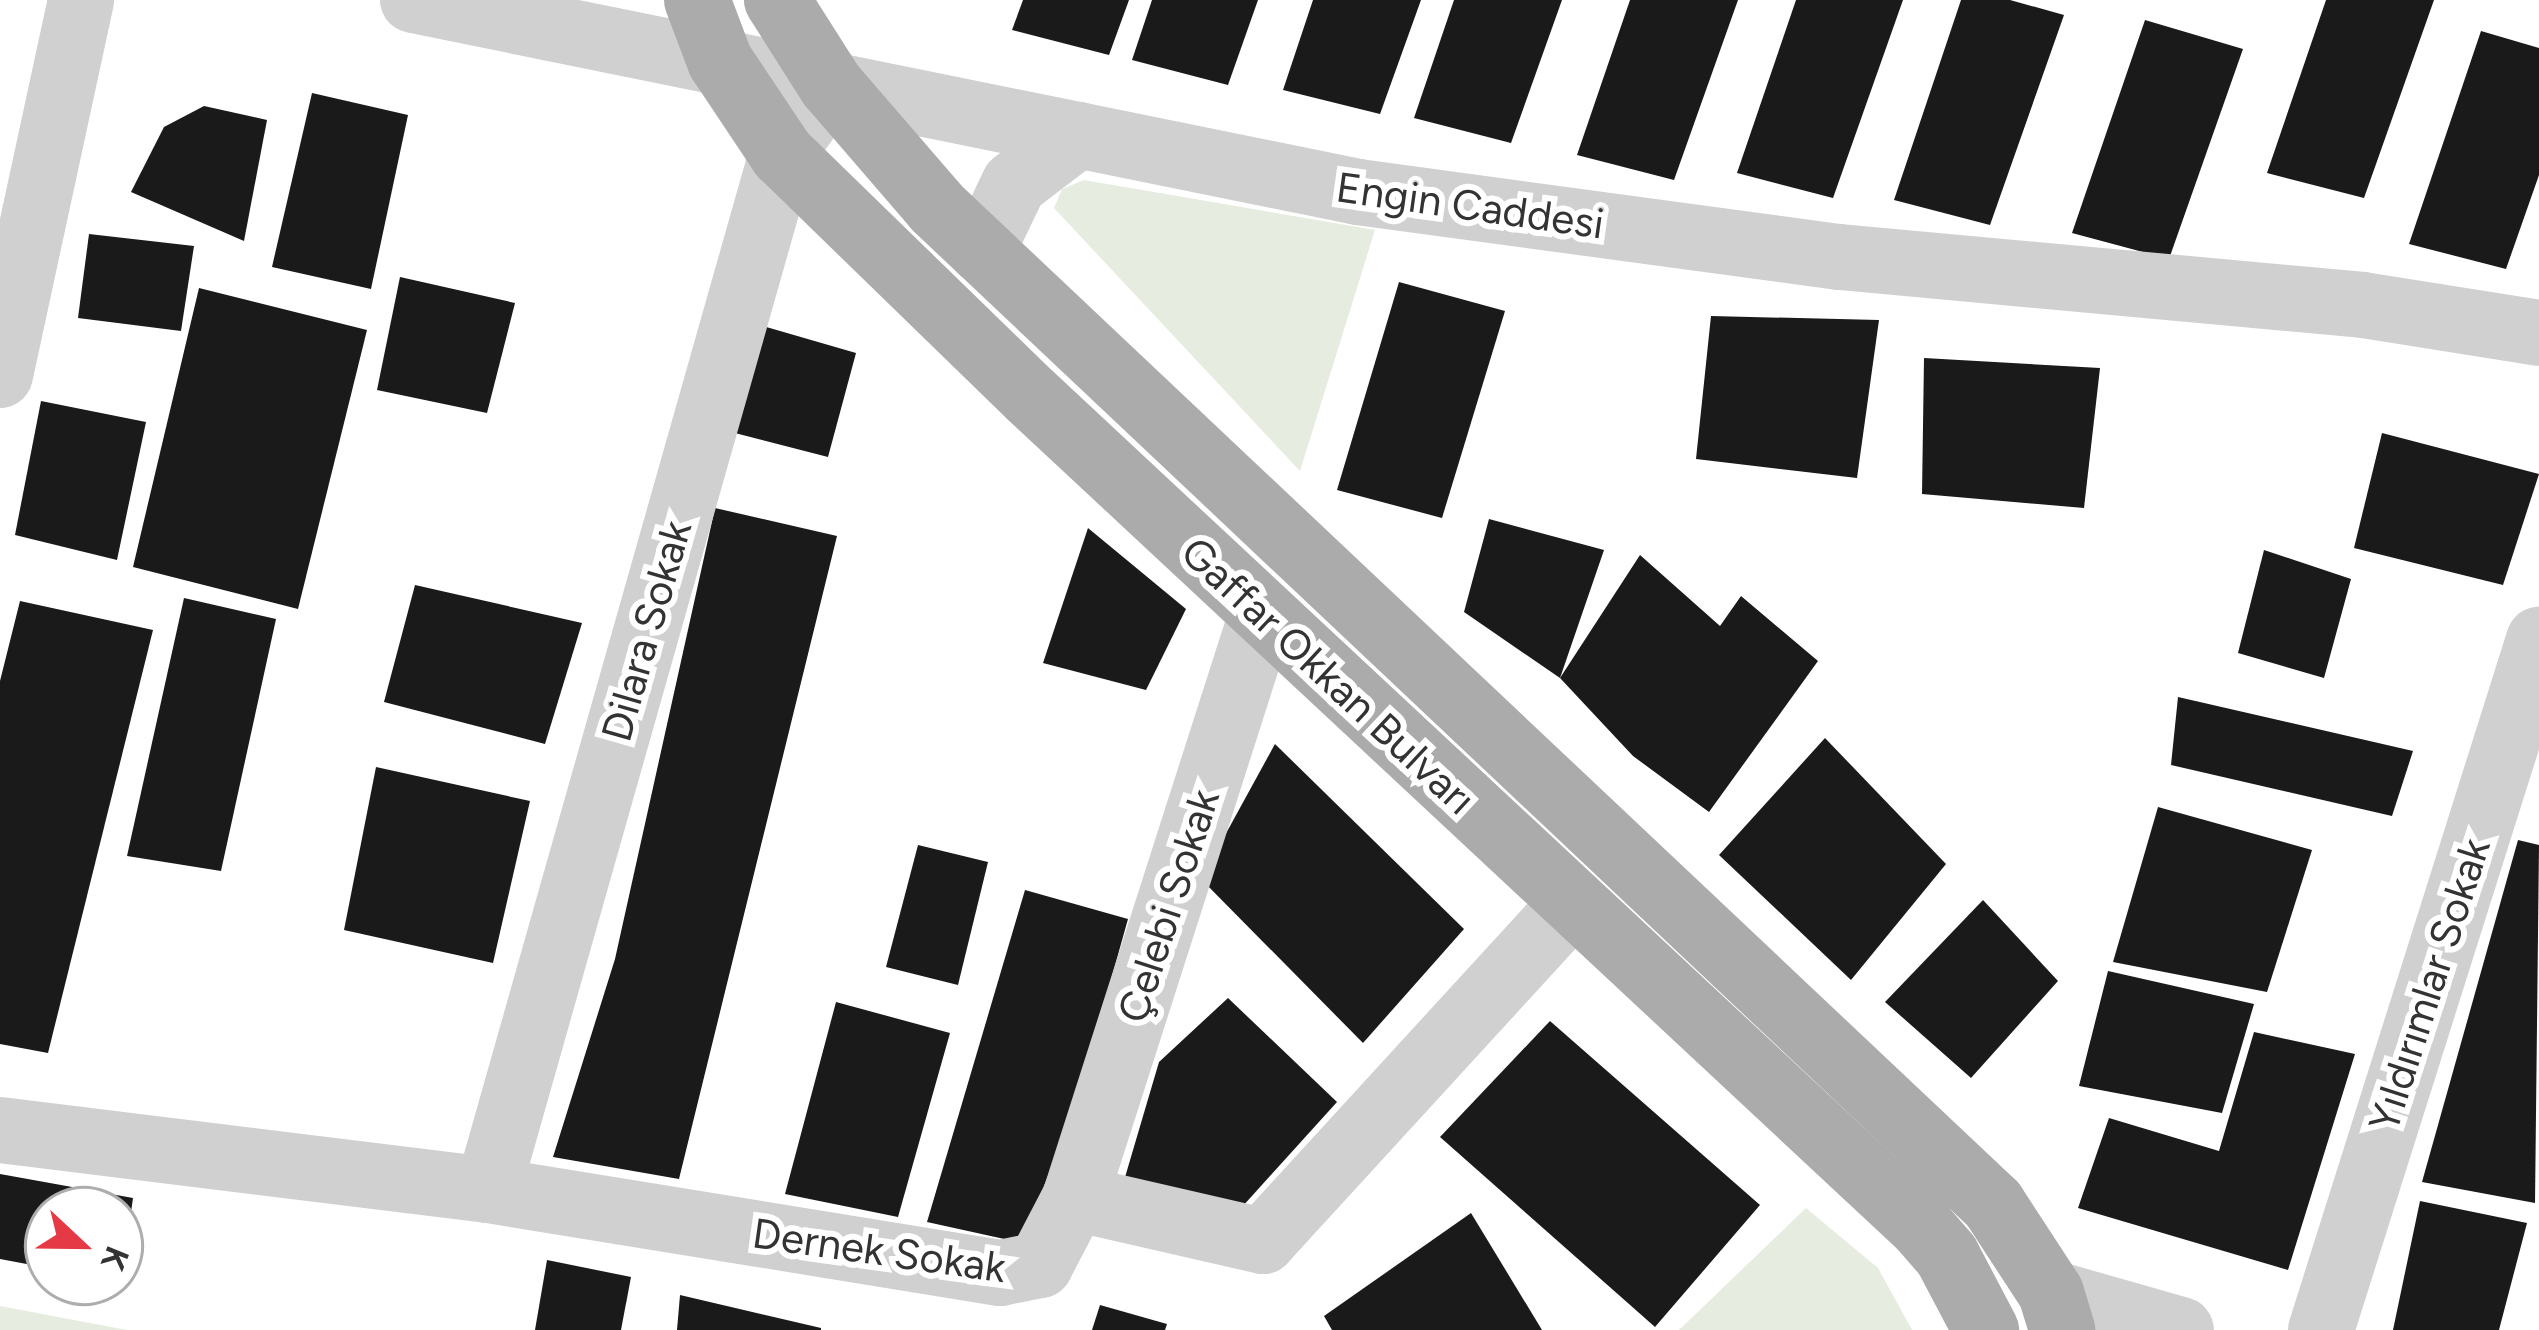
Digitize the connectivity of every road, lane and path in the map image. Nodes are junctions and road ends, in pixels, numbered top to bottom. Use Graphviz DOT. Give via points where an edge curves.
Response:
graph roads {
  1 [pos="81,0"];
  2 [pos="413,0"];
  3 [pos="697,0"];
  4 [pos="777,0"];
  5 [pos="720,61"];
  6 [pos="830,85"];
  7 [pos="1078,135"];
  8 [pos="782,154"];
  9 [pos="982,251"];
  10 [pos="2539,333"];
  11 [pos="0,375"];
  12 [pos="1262,614"];
  13 [pos="2539,640"];
  14 [pos="1571,905"];
  15 [pos="0,1130"];
  16 [pos="488,1190"];
  17 [pos="1075,1198"];
  18 [pos="2057,1311"];
  19 [pos="1986,1330"];
  20 [pos="2181,1330"];
  21 [pos="2321,1330"];
  1 -- 11 [label="street"];
  2 -- 5 [label="street, Engin Caddesi"];
  3 -- 5 [label="main road, Gaffar Okkan Bulvarı"];
  4 -- 6 [label="main road, Gaffar Okkan Bulvarı"];
  5 -- 6 [label="street, Engin Caddesi"];
  5 -- 8 [label="main road, Gaffar Okkan Bulvarı"];
  6 -- 7 [label="street, Engin Caddesi"];
  6 -- 8 [label="street, Dilara Sokak"];
  6 -- 9 [label="main road, Gaffar Okkan Bulvarı"];
  7 -- 9 [label="street" via="1014,184"];
  7 -- 10 [label="street, Engin Caddesi" via="1358,192 1537,217 1840,257 2363,305"];
  8 -- 12 [label="main road, Gaffar Okkan Bulvarı"];
  8 -- 16 [label="street, Dilara Sokak"];
  9 -- 18 [label="main road, Gaffar Okkan Bulvarı" via="1993,1204"];
  12 -- 14 [label="main road, Gaffar Okkan Bulvarı"];
  12 -- 17 [label="street, Çelebi Sokak"];
  13 -- 21 [label="street, Yıldırımlar Sokak"];
  14 -- 17 [label="street" via="1263,1241"];
  14 -- 19 [label="main road, Gaffar Okkan Bulvarı" via="1922,1227 1948,1256"];
  15 -- 16 [label="street, Dernek Sokak"];
  16 -- 17 [label="street, Dernek Sokak" via="1021,1274 1048,1254"];
  18 -- 20 [label="street"];
}
